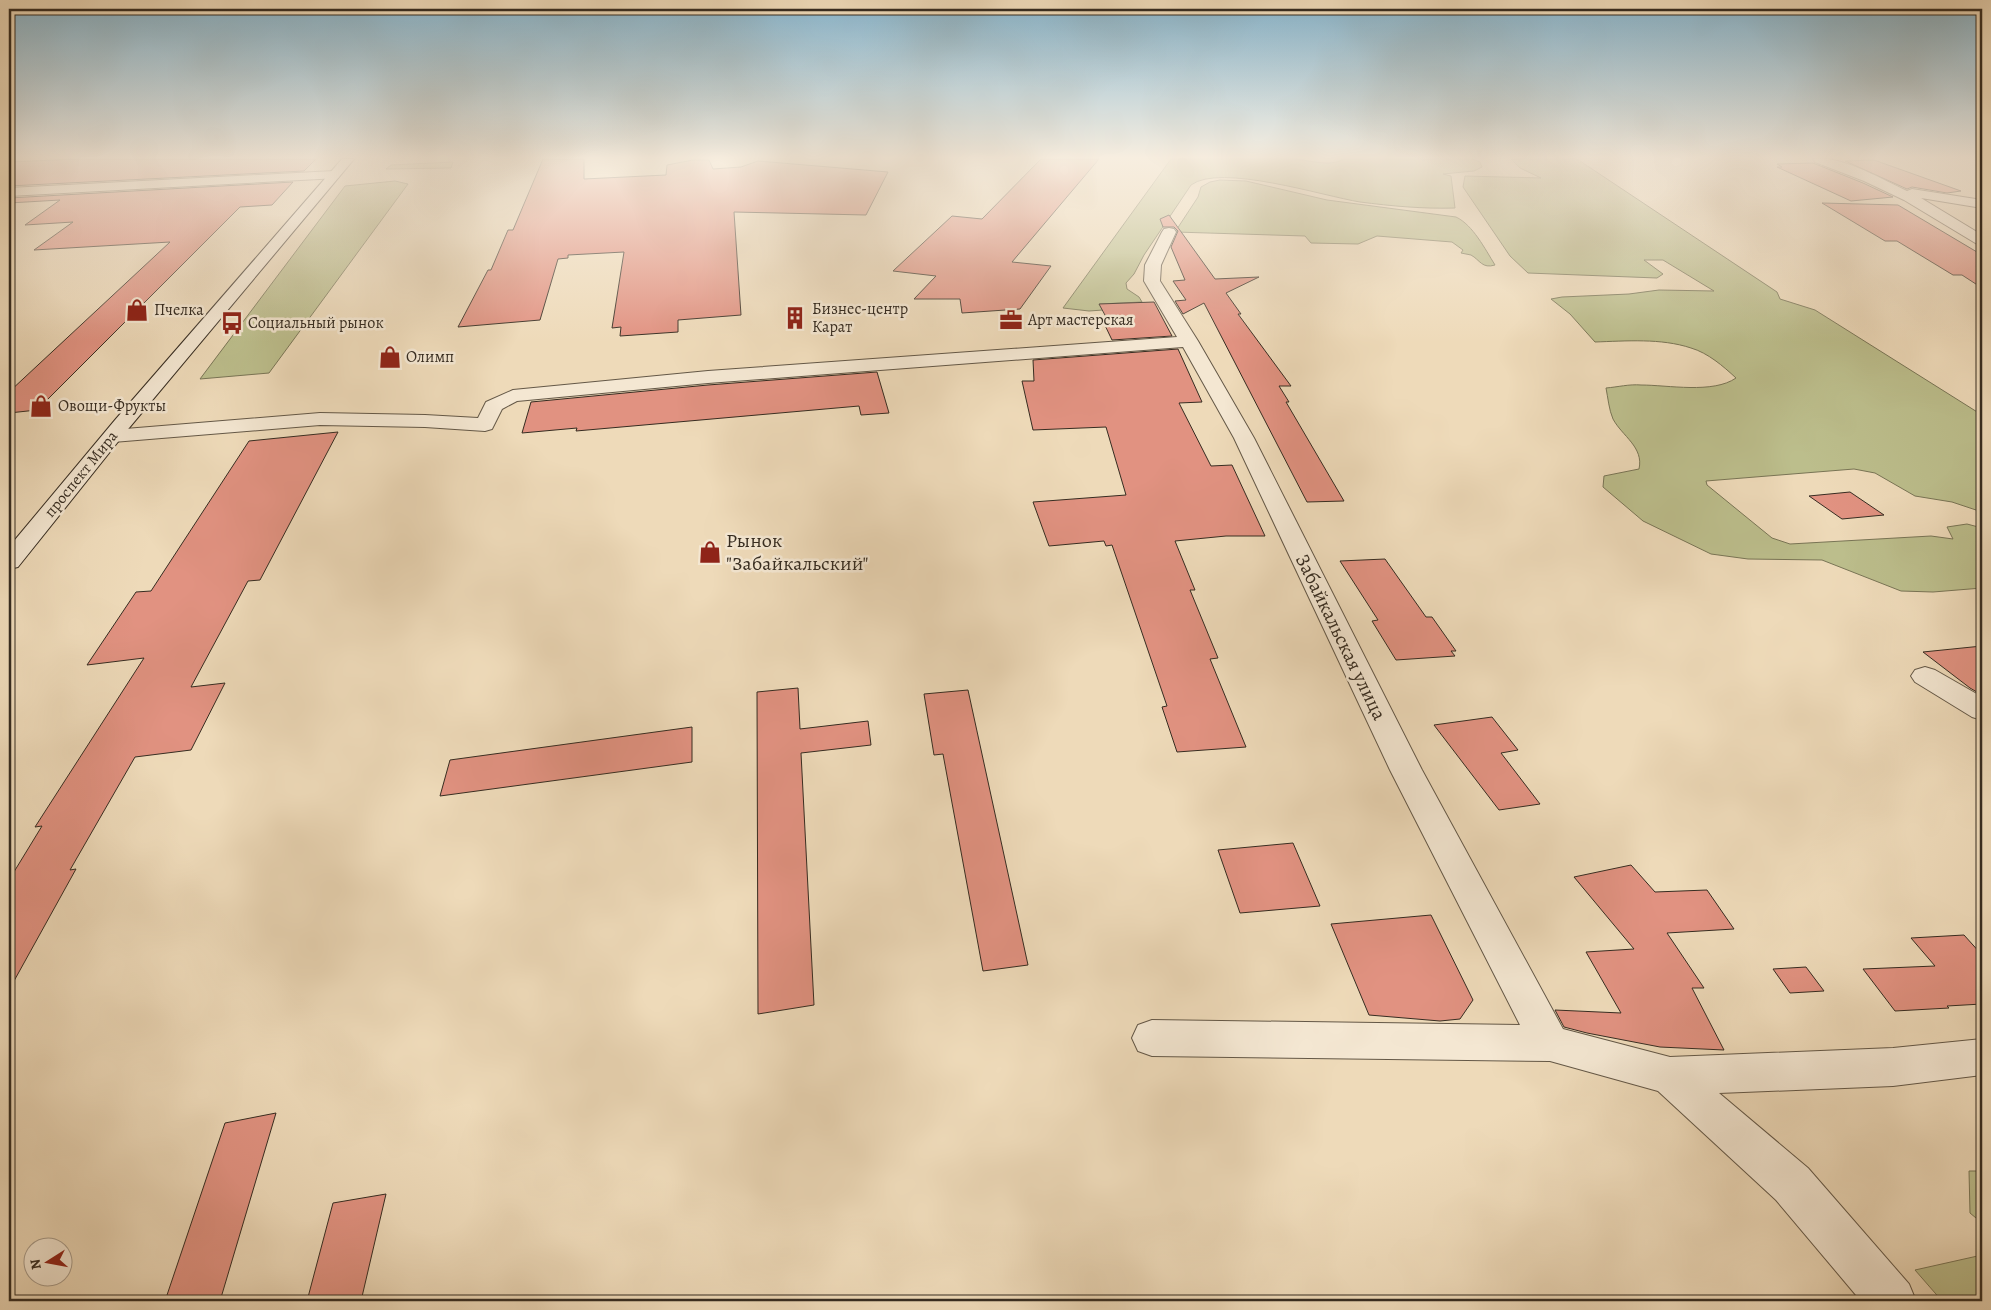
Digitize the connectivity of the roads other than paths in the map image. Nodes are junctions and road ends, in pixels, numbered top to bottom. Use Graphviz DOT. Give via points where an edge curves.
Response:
graph roads {
  1 [pos="296,220"];
  2 [pos="1947,220"];
  3 [pos="1169,232"];
  4 [pos="1982,241"];
  5 [pos="1189,341"];
  6 [pos="112,436"];
  7 [pos="9,562"];
  8 [pos="1926,676"];
  9 [pos="1982,710"];
  10 [pos="1152,1038"];
  11 [pos="1550,1044"];
  12 [pos="1982,1057"];
  13 [pos="1670,1076"];
  14 [pos="1892,1301"];
  1 -- 6 [label="street, проспект Мира"];
  2 -- 4 [label="street"];
  3 -- 5 [label="street, Забайкальская улица" via="1153,265 1152,281"];
  5 -- 6 [label="street" via="523,394 494,406 486,425 320,419"];
  5 -- 11 [label="street, Забайкальская улица" via="1244,438 1406,770"];
  6 -- 7 [label="street, проспект Мира"];
  8 -- 9 [label="street"];
  10 -- 11 [label="street"];
  11 -- 13 [label="street"];
  12 -- 13 [label="street" via="1893,1067"];
  13 -- 14 [label="street" via="1792,1184"];
}
